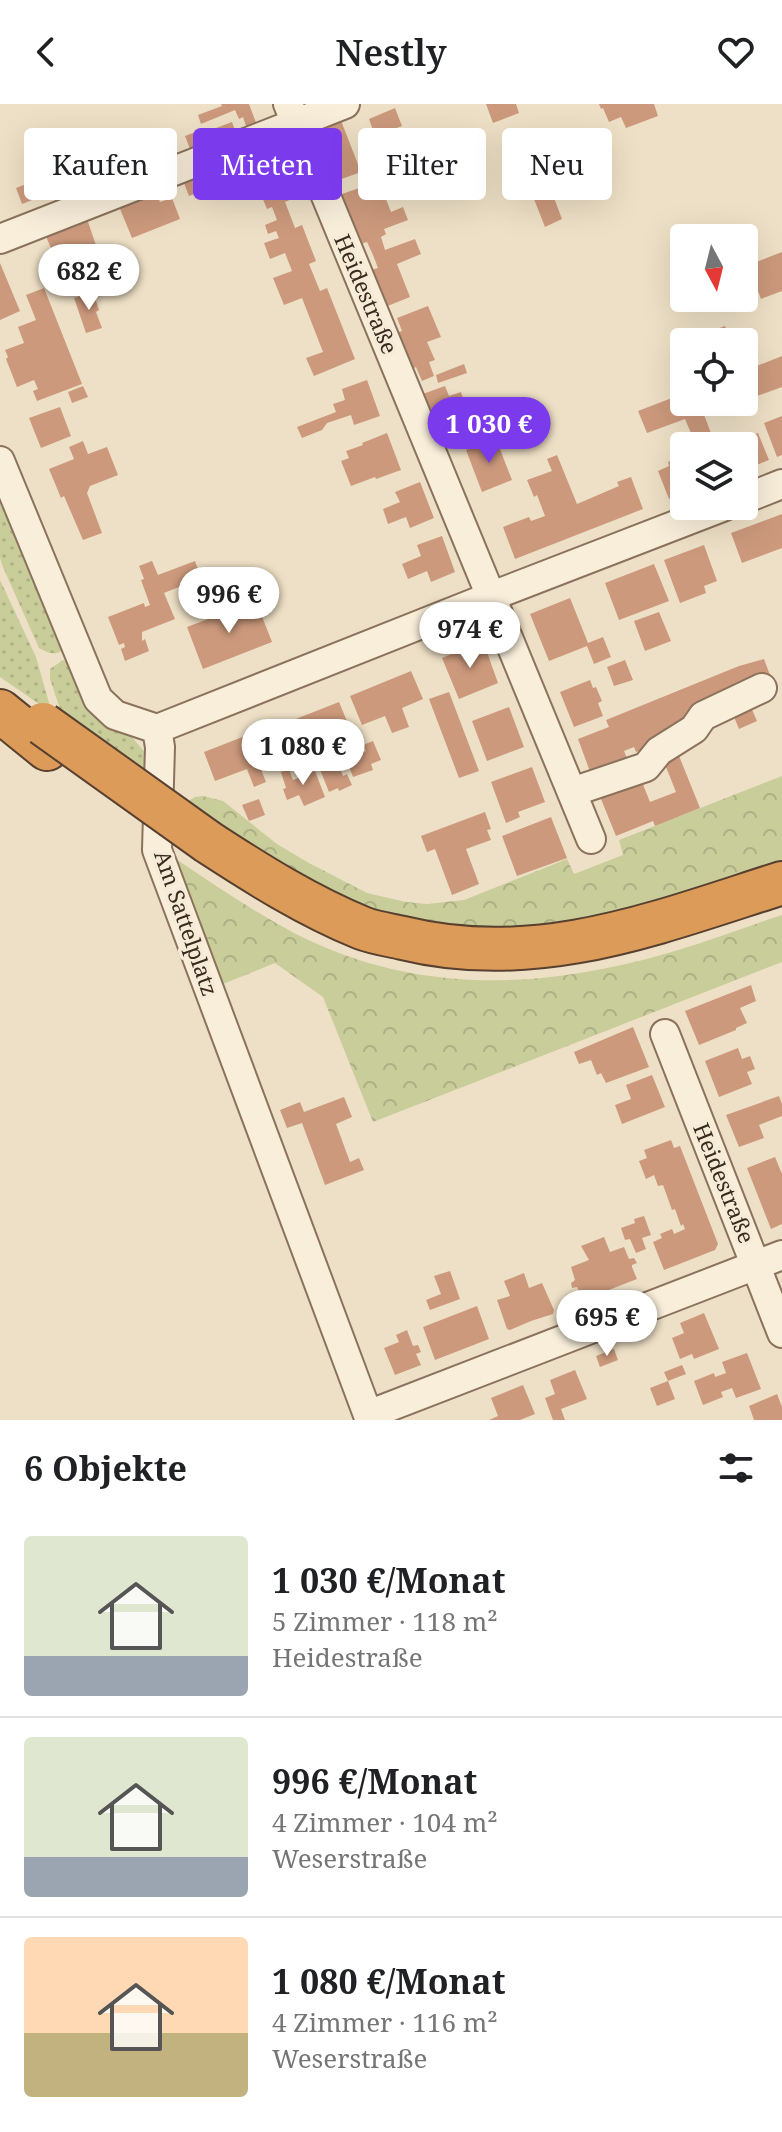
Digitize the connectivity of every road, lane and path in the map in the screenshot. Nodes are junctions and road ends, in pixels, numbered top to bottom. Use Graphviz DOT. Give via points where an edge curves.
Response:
graph roads {
  1 [pos="345,104"];
  2 [pos="291,114"];
  3 [pos="0,239"];
  4 [pos="0,461"];
  5 [pos="782,484"];
  6 [pos="758,493"];
  7 [pos="689,520"];
  8 [pos="492,596"];
  9 [pos="762,688"];
  10 [pos="0,696"];
  11 [pos="0,711"];
  12 [pos="0,726"];
  13 [pos="157,729"];
  14 [pos="45,736"];
  15 [pos="572,792"];
  16 [pos="591,839"];
  17 [pos="209,851"];
  18 [pos="782,883"];
  19 [pos="782,904"];
  20 [pos="665,1034"];
  21 [pos="769,1260"];
  22 [pos="782,1333"];
  1 -- 2 [label="street"];
  2 -- 3 [label="street"];
  2 -- 8 [label="street, Heidestraße"];
  4 -- 13 [label="street" via="98,699 115,715"];
  5 -- 6 [label="street"];
  7 -- 8 [label="street"];
  8 -- 13 [label="street"];
  8 -- 15 [label="street, Heidestraße"];
  9 -- 15 [label="street" via="703,716 646,767"];
  10 -- 14 [label="highway"];
  11 -- 14 [label="highway"];
  12 -- 14 [label="highway"];
  13 -- 21 [label="street, Am Sattelplatz" via="157,850 368,1415"];
  14 -- 17 [label="highway"];
  15 -- 16 [label="street, Heidestraße"];
  17 -- 18 [label="highway" via="364,929 471,949 514,949 621,934"];
  17 -- 19 [label="highway" via="291,917 380,952 447,966 534,968 596,957"];
  20 -- 21 [label="street, Heidestraße"];
  21 -- 22 [label="street, Heidestraße"];
}
